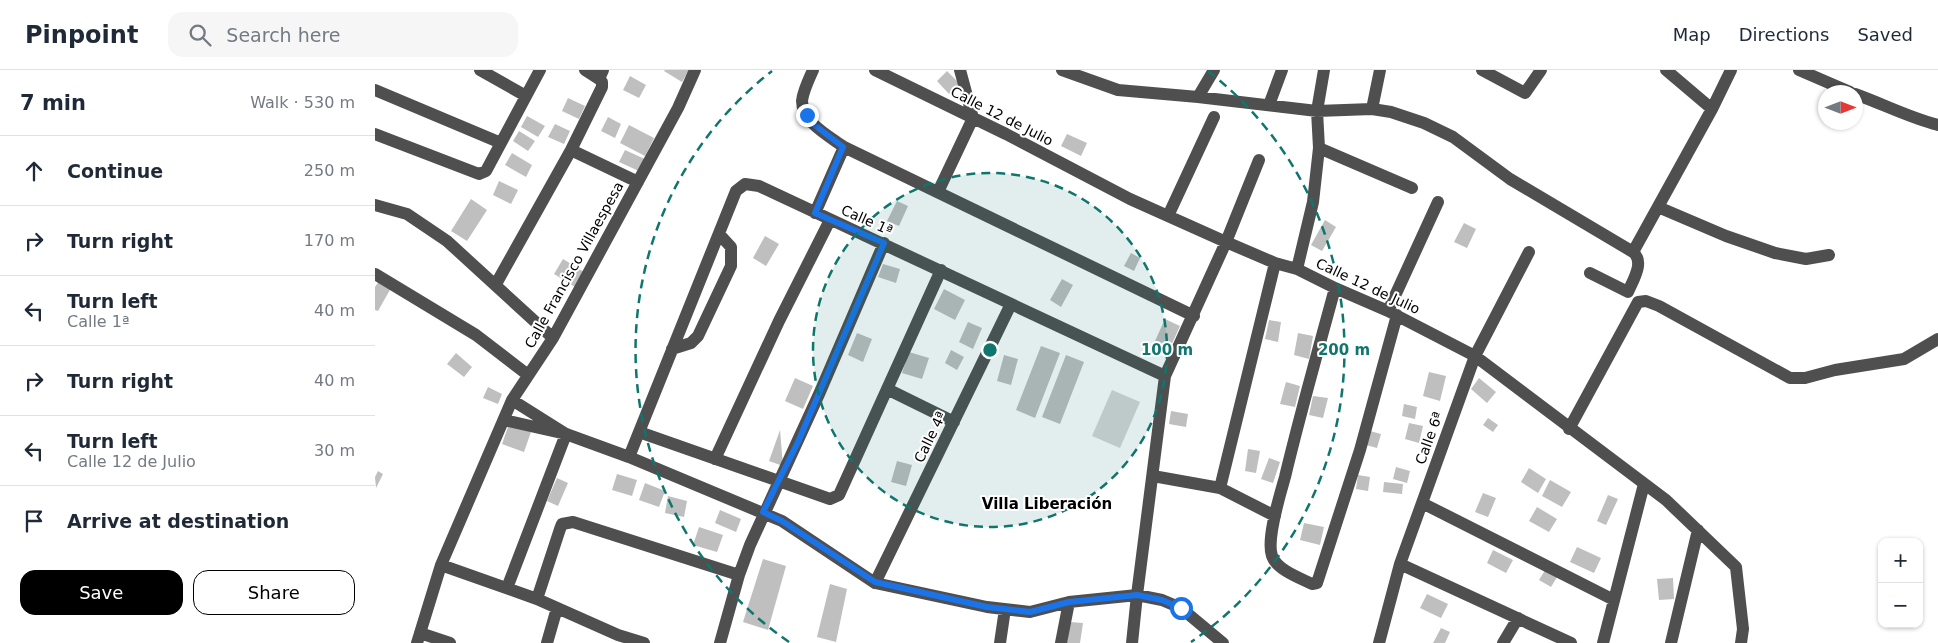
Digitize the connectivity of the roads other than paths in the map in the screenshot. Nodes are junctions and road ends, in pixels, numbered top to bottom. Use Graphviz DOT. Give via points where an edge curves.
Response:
graph roads {
  1 [pos="480,70"];
  2 [pos="540,70"];
  3 [pos="585,70"];
  4 [pos="695,70"];
  5 [pos="813,70"];
  6 [pos="875,70"];
  7 [pos="960,70"];
  8 [pos="1063,70"];
  9 [pos="1214,70"];
  10 [pos="1282,70"];
  11 [pos="1323,70"];
  12 [pos="1380,70"];
  13 [pos="1483,70"];
  14 [pos="1541,70"];
  15 [pos="1666,70"];
  16 [pos="1731,70"];
  17 [pos="1799,70"];
  18 [pos="601,74"];
  19 [pos="1834,85"];
  20 [pos="375,90"];
  21 [pos="525,96"];
  22 [pos="1198,97"];
  23 [pos="1863,97"];
  24 [pos="1269,105"];
  25 [pos="1372,109"];
  26 [pos="1713,109"];
  27 [pos="1317,111"];
  28 [pos="1214,117"];
  29 [pos="973,118"];
  30 [pos="1938,125"];
  31 [pos="375,134"];
  32 [pos="501,143"];
  33 [pos="843,147"];
  34 [pos="1319,148"];
  35 [pos="571,150"];
  36 [pos="1259,160"];
  37 [pos="638,182"];
  38 [pos="1412,188"];
  39 [pos="938,192"];
  40 [pos="1438,202"];
  41 [pos="375,204"];
  42 [pos="1658,207"];
  43 [pos="815,213"];
  44 [pos="1168,216"];
  45 [pos="830,220"];
  46 [pos="719,234"];
  47 [pos="1226,242"];
  48 [pos="884,243"];
  49 [pos="1529,252"];
  50 [pos="1633,252"];
  51 [pos="1829,255"];
  52 [pos="1275,263"];
  53 [pos="1297,269"];
  54 [pos="941,270"];
  55 [pos="1590,273"];
  56 [pos="375,274"];
  57 [pos="496,284"];
  58 [pos="1335,288"];
  59 [pos="1628,292"];
  60 [pos="1637,302"];
  61 [pos="1011,304"];
  62 [pos="1392,313"];
  63 [pos="1193,316"];
  64 [pos="553,338"];
  65 [pos="1938,339"];
  66 [pos="672,349"];
  67 [pos="1475,356"];
  68 [pos="528,375"];
  69 [pos="1165,376"];
  70 [pos="887,389"];
  71 [pos="512,400"];
  72 [pos="504,420"];
  73 [pos="954,422"];
  74 [pos="1569,428"];
  75 [pos="639,432"];
  76 [pos="565,434"];
  77 [pos="629,457"];
  78 [pos="715,459"];
  79 [pos="1153,476"];
  80 [pos="780,481"];
  81 [pos="1644,484"];
  82 [pos="1220,488"];
  83 [pos="1421,503"];
  84 [pos="763,512"];
  85 [pos="1275,516"];
  86 [pos="1697,530"];
  87 [pos="1399,564"];
  88 [pos="441,565"];
  89 [pos="739,574"];
  90 [pos="875,582"];
  91 [pos="507,588"];
  92 [pos="1137,595"];
  93 [pos="537,599"];
  94 [pos="1614,600"];
  95 [pos="1069,602"];
  96 [pos="557,608"];
  97 [pos="1005,609"];
  98 [pos="1518,618"];
  99 [pos="419,638"];
  100 [pos="450,643"];
  101 [pos="547,643"];
  102 [pos="644,643"];
  103 [pos="720,643"];
  104 [pos="1000,643"];
  105 [pos="1061,643"];
  106 [pos="1133,643"];
  107 [pos="1223,643"];
  108 [pos="1379,643"];
  109 [pos="1503,643"];
  110 [pos="1571,643"];
  111 [pos="1603,643"];
  112 [pos="1671,643"];
  113 [pos="1741,643"];
  1 -- 21 [label="street"];
  2 -- 21 [label="street"];
  3 -- 18 [label="street"];
  4 -- 37 [label="street, Calle Francisco Villaespesa"];
  5 -- 33 [label="street" via="802,99 803,106 812,123"];
  6 -- 29 [label="street, Calle 12 de Julio"];
  7 -- 29 [label="street"];
  8 -- 22 [label="street" via="1118,90"];
  9 -- 22 [label="street"];
  10 -- 24 [label="street"];
  11 -- 27 [label="street"];
  12 -- 25 [label="street"];
  13 -- 14 [label="street" via="1525,93"];
  15 -- 26 [label="street"];
  16 -- 26 [label="street"];
  17 -- 19 [label="street"];
  18 -- 35 [label="street" via="602,87"];
  20 -- 32 [label="street"];
  21 -- 32 [label="street"];
  22 -- 24 [label="street"];
  23 -- 30 [label="street" via="1917,120"];
  24 -- 27 [label="street"];
  25 -- 27 [label="street"];
  25 -- 50 [label="street" via="1407,117 1453,137 1510,179"];
  26 -- 42 [label="street"];
  27 -- 34 [label="street"];
  28 -- 44 [label="street"];
  29 -- 39 [label="street"];
  29 -- 44 [label="street, Calle 12 de Julio"];
  31 -- 32 [label="street" via="479,174 486,171"];
  33 -- 39 [label="street"];
  33 -- 43 [label="street"];
  34 -- 38 [label="street"];
  34 -- 53 [label="street" via="1313,202"];
  35 -- 37 [label="street"];
  35 -- 57 [label="street"];
  36 -- 47 [label="street"];
  37 -- 64 [label="street, Calle Francisco Villaespesa"];
  39 -- 63 [label="street"];
  40 -- 62 [label="street"];
  41 -- 57 [label="street" via="407,214 447,241"];
  42 -- 50 [label="street"];
  42 -- 51 [label="street" via="1775,253 1806,259"];
  43 -- 45 [label="street, Calle 1ª"];
  43 -- 46 [label="street, Calle 1ª" via="759,186 745,184 736,190"];
  44 -- 47 [label="street, Calle 12 de Julio"];
  45 -- 48 [label="street, Calle 1ª"];
  45 -- 78 [label="street"];
  46 -- 66 [label="street, Calle 1ª"];
  46 -- 66 [label="street" via="731,248 731,266 698,336 691,343"];
  47 -- 52 [label="street, Calle 12 de Julio"];
  47 -- 63 [label="street"];
  48 -- 54 [label="street, Calle 1ª"];
  48 -- 80 [label="street"];
  49 -- 67 [label="street, Calle 6ª"];
  50 -- 59 [label="street" via="1639,262"];
  52 -- 53 [label="street, Calle 12 de Julio"];
  52 -- 82 [label="street"];
  53 -- 58 [label="street, Calle 12 de Julio"];
  54 -- 61 [label="street, Calle 1ª"];
  54 -- 70 [label="street"];
  55 -- 59 [label="street"];
  56 -- 68 [label="street" via="477,335"];
  57 -- 64 [label="street"];
  58 -- 62 [label="street, Calle 12 de Julio"];
  58 -- 85 [label="street"];
  59 -- 60 [label="street"];
  60 -- 65 [label="street" via="1646,301 1659,306 1790,378 1904,359"];
  60 -- 74 [label="street"];
  61 -- 69 [label="street, Calle 1ª"];
  61 -- 73 [label="street, Calle 4ª"];
  62 -- 67 [label="street, Calle 12 de Julio"];
  62 -- 85 [label="street" via="1360,450 1317,583 1312,584 1288,571 1273,557"];
  63 -- 69 [label="street"];
  64 -- 68 [label="street, Calle Francisco Villaespesa"];
  66 -- 75 [label="street, Calle 1ª"];
  67 -- 74 [label="street, Calle 12 de Julio"];
  67 -- 83 [label="street, Calle 6ª"];
  68 -- 71 [label="street, Calle Francisco Villaespesa"];
  69 -- 79 [label="street"];
  70 -- 73 [label="street"];
  70 -- 80 [label="street" via="839,495 830,499"];
  71 -- 72 [label="street, Calle Francisco Villaespesa"];
  71 -- 76 [label="street"];
  72 -- 76 [label="street"];
  72 -- 88 [label="street, Calle Francisco Villaespesa"];
  73 -- 90 [label="street, Calle 4ª"];
  74 -- 81 [label="street, Calle 12 de Julio"];
  75 -- 77 [label="street, Calle 1ª"];
  75 -- 78 [label="street"];
  76 -- 77 [label="street"];
  76 -- 91 [label="street"];
  77 -- 84 [label="street"];
  78 -- 80 [label="street"];
  79 -- 82 [label="street"];
  79 -- 92 [label="street"];
  80 -- 84 [label="street"];
  81 -- 86 [label="street, Calle 12 de Julio"];
  81 -- 94 [label="street"];
  82 -- 85 [label="street"];
  83 -- 87 [label="street, Calle 6ª"];
  83 -- 94 [label="street"];
  84 -- 89 [label="street"];
  84 -- 90 [label="street"];
  86 -- 112 [label="street"];
  86 -- 113 [label="street, Calle 12 de Julio" via="1736,567 1743,629"];
  87 -- 98 [label="street"];
  87 -- 108 [label="street, Calle 6ª"];
  88 -- 91 [label="street"];
  88 -- 99 [label="street, Calle Francisco Villaespesa"];
  89 -- 93 [label="street" via="567,522 560,529"];
  89 -- 103 [label="street"];
  90 -- 97 [label="street"];
  91 -- 93 [label="street"];
  92 -- 95 [label="street"];
  92 -- 106 [label="street"];
  92 -- 107 [label="street" via="1181,608"];
  93 -- 96 [label="street"];
  94 -- 111 [label="street"];
  95 -- 97 [label="street" via="1030,612"];
  95 -- 105 [label="street"];
  96 -- 101 [label="street"];
  96 -- 102 [label="street"];
  97 -- 104 [label="street"];
  98 -- 109 [label="street"];
  98 -- 110 [label="street"];
  99 -- 100 [label="street"];
}
